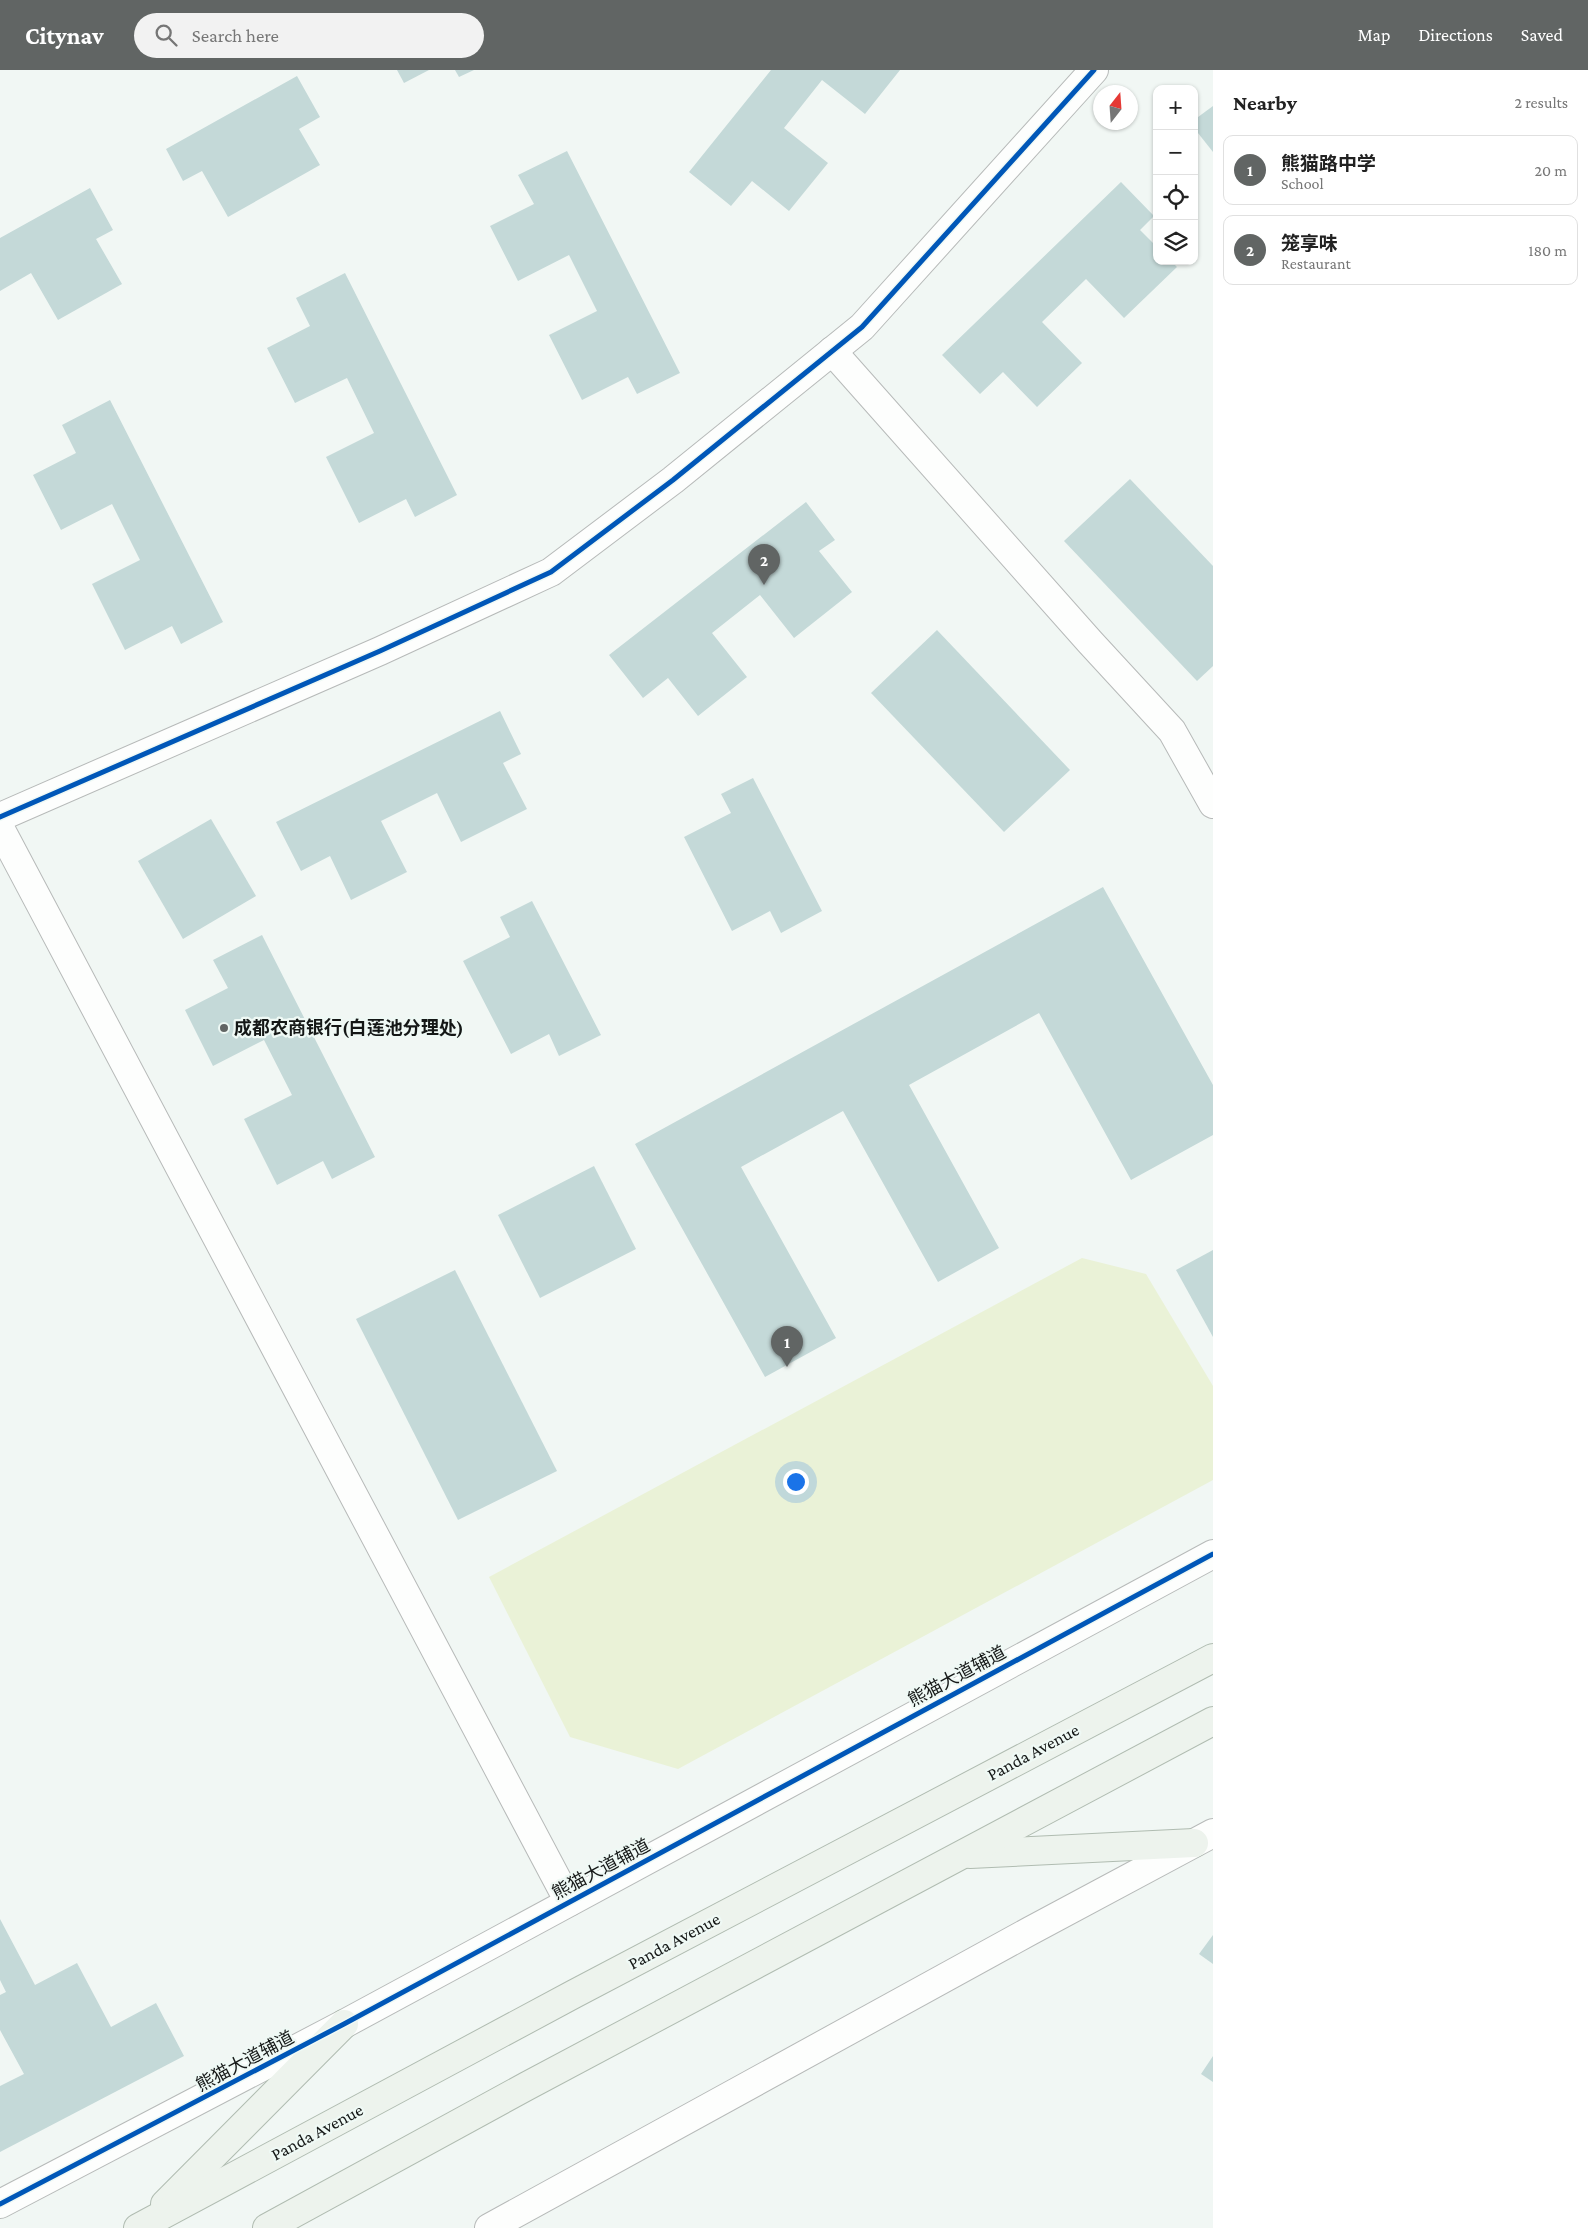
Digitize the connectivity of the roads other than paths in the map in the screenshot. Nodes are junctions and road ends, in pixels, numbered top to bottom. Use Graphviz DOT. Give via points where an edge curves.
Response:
graph roads {
  1 [pos="1094,70"];
  2 [pos="832,351"];
  3 [pos="1213,804"];
  4 [pos="0,817"];
  5 [pos="0,828"];
  6 [pos="1213,1554"];
  7 [pos="1213,1658"];
  8 [pos="1213,1721"];
  9 [pos="1204,1838"];
  10 [pos="961,1855"];
  11 [pos="569,1902"];
  12 [pos="344,2024"];
  13 [pos="0,2204"];
  14 [pos="142,2226"];
  15 [pos="267,2228"];
  16 [pos="489,2228"];
  1 -- 2 [label="street" via="862,327"];
  2 -- 3 [label="street" via="1172,731"];
  2 -- 4 [label="street" via="673,480 551,572 380,651"];
  5 -- 11 [label="street"];
  6 -- 11 [label="street, 熊猫大道辅道"];
  7 -- 14 [label="main road, Panda Avenue" via="574,1994"];
  8 -- 10 [label="main road"];
  9 -- 10 [label="main road"];
  9 -- 16 [label="street"];
  10 -- 15 [label="main road"];
  11 -- 12 [label="street, 熊猫大道辅道"];
  12 -- 13 [label="street, 熊猫大道辅道"];
  12 -- 14 [label="main road"];
}
